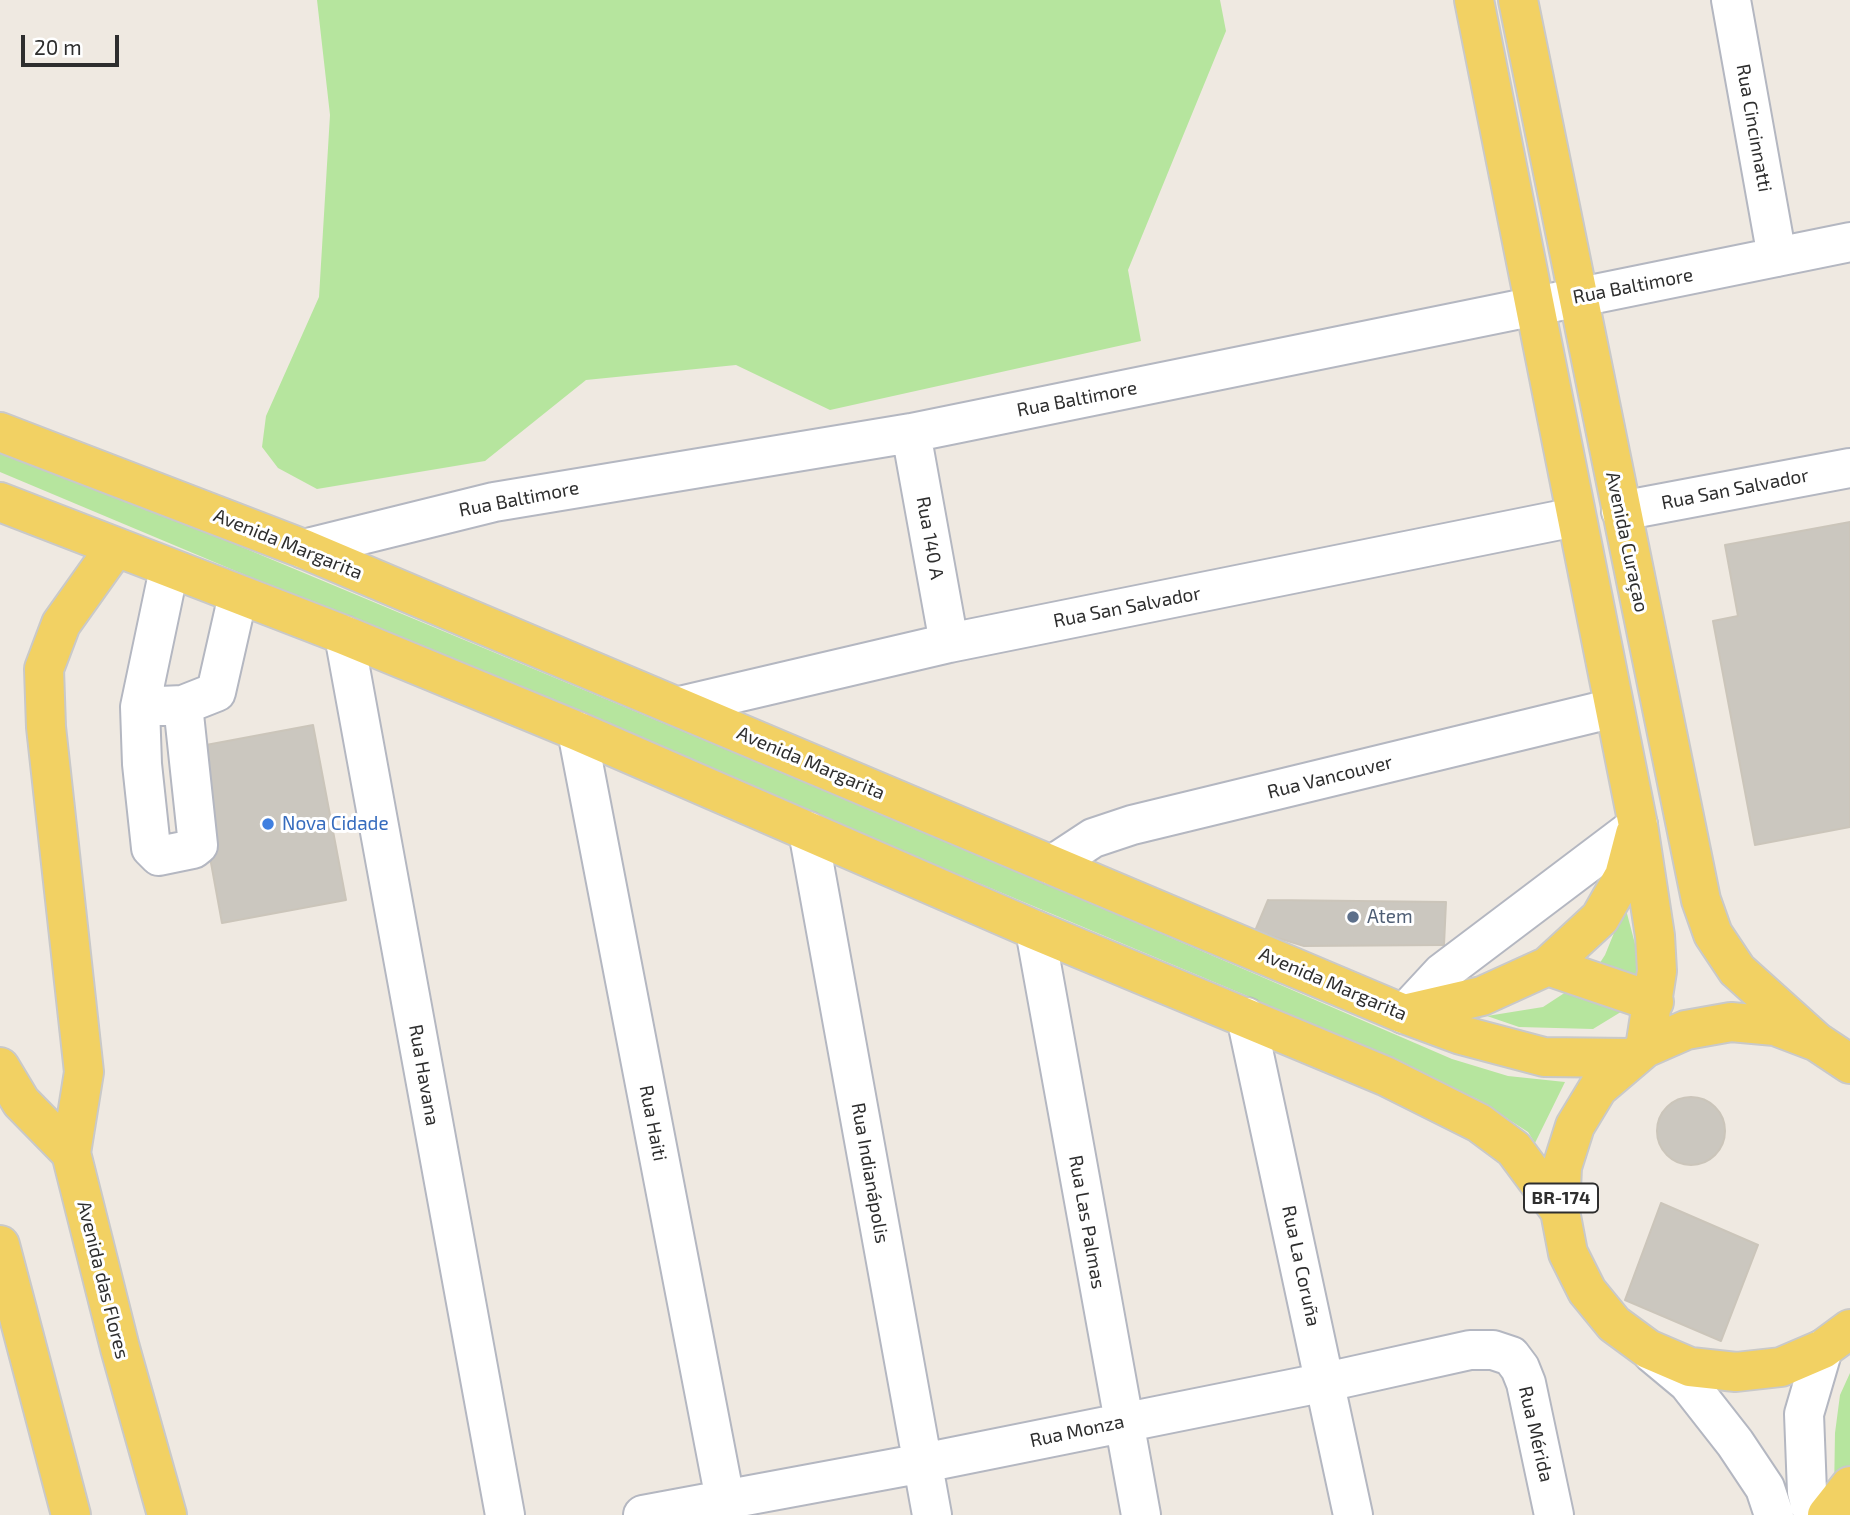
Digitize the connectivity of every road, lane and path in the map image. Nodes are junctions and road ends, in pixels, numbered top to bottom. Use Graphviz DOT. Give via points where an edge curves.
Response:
graph roads {
  1 [pos="1474,0"];
  2 [pos="1518,0"];
  3 [pos="1731,0"];
  4 [pos="1850,242"];
  5 [pos="1777,257"];
  6 [pos="1578,297"];
  7 [pos="1536,306"];
  8 [pos="0,432"];
  9 [pos="911,433"];
  10 [pos="1850,468"];
  11 [pos="0,502"];
  12 [pos="1620,511"];
  13 [pos="1575,517"];
  14 [pos="115,548"];
  15 [pos="304,549"];
  16 [pos="169,569"];
  17 [pos="238,595"];
  18 [pos="344,635"];
  19 [pos="948,643"];
  20 [pos="183,705"];
  21 [pos="680,706"];
  22 [pos="140,707"];
  23 [pos="1614,708"];
  24 [pos="577,731"];
  25 [pos="1638,825"];
  26 [pos="808,831"];
  27 [pos="1052,865"];
  28 [pos="1035,930"];
  29 [pos="1548,966"];
  30 [pos="1654,1002"];
  31 [pos="1404,1014"];
  32 [pos="1246,1017"];
  33 [pos="1817,1042"];
  34 [pos="1637,1053"];
  35 [pos="1850,1064"];
  36 [pos="0,1067"];
  37 [pos="71,1153"];
  38 [pos="1560,1211"];
  39 [pos="0,1245"];
  40 [pos="1842,1337"];
  41 [pos="1648,1349"];
  42 [pos="1511,1356"];
  43 [pos="1326,1382"];
  44 [pos="1122,1422"];
  45 [pos="923,1463"];
  46 [pos="1850,1486"];
  47 [pos="727,1507"];
  48 [pos="71,1515"];
  49 [pos="167,1515"];
  50 [pos="505,1515"];
  51 [pos="643,1515"];
  52 [pos="932,1515"];
  53 [pos="1141,1515"];
  54 [pos="1353,1515"];
  55 [pos="1554,1515"];
  56 [pos="1774,1515"];
  57 [pos="1813,1515"];
  58 [pos="1827,1515"];
  1 -- 7 [label="main road"];
  2 -- 6 [label="main road, Avenida Curaçao / BR-174"];
  3 -- 5 [label="street, Rua Cincinnatti"];
  4 -- 5 [label="street, Rua Baltimore"];
  5 -- 6 [label="street, Rua Baltimore"];
  6 -- 7 [label="street, Rua Baltimore"];
  6 -- 12 [label="main road, Avenida Curaçao / BR-174"];
  7 -- 9 [label="street, Rua Baltimore"];
  7 -- 13 [label="main road"];
  8 -- 15 [label="main road, Avenida Margarita"];
  9 -- 15 [label="street, Rua Baltimore" via="494,502"];
  9 -- 19 [label="street, Rua 140 A"];
  10 -- 12 [label="street, Rua San Salvador"];
  11 -- 14 [label="main road"];
  12 -- 33 [label="main road, Avenida Curaçao / BR-174" via="1701,900 1713,934 1737,970"];
  13 -- 19 [label="street, Rua San Salvador"];
  13 -- 23 [label="main road"];
  14 -- 16 [label="main road"];
  14 -- 37 [label="main road" via="61,624 44,669 46,727 84,1072"];
  15 -- 21 [label="main road, Avenida Margarita"];
  16 -- 17 [label="main road"];
  16 -- 22 [label="street"];
  17 -- 18 [label="main road"];
  17 -- 20 [label="street" via="216,692"];
  18 -- 24 [label="main road"];
  18 -- 50 [label="street, Rua Havana"];
  19 -- 21 [label="street, Rua San Salvador"];
  20 -- 22 [label="street"];
  20 -- 22 [label="street" via="198,845 159,856 151,848"];
  21 -- 27 [label="main road, Avenida Margarita"];
  23 -- 25 [label="main road"];
  23 -- 27 [label="street, Rua Vancouver" via="1132,825 1093,838"];
  24 -- 26 [label="main road"];
  24 -- 47 [label="street, Rua Haiti"];
  25 -- 29 [label="main road" via="1624,877 1600,918"];
  25 -- 30 [label="main road" via="1655,936"];
  25 -- 31 [label="street" via="1442,973"];
  26 -- 28 [label="main road"];
  26 -- 45 [label="street, Rua Indianápolis"];
  27 -- 31 [label="main road, Avenida Margarita"];
  28 -- 32 [label="main road"];
  28 -- 44 [label="street, Rua Las Palmas"];
  29 -- 30 [label="main road"];
  29 -- 31 [label="main road" via="1482,996"];
  30 -- 34 [label="main road"];
  31 -- 34 [label="main road, Avenida Margarita" via="1544,1057"];
  32 -- 38 [label="main road" via="1385,1076 1479,1123 1514,1149"];
  32 -- 43 [label="street, Rua La Coruña"];
  33 -- 34 [label="main road, BR-174" via="1775,1026 1731,1022 1686,1030"];
  33 -- 35 [label="main road, BR-174"];
  34 -- 38 [label="main road, BR-174" via="1598,1088 1576,1126 1562,1167"];
  36 -- 37 [label="main road" via="21,1102"];
  37 -- 49 [label="main road, Avenida das Flores"];
  38 -- 41 [label="main road, BR-174" via="1568,1252 1587,1291 1614,1324"];
  39 -- 48 [label="main road"];
  40 -- 41 [label="main road, BR-174" via="1781,1367 1736,1372 1690,1367"];
  40 -- 57 [label="street" via="1804,1414 1807,1492"];
  41 -- 56 [label="street" via="1688,1383 1735,1443 1765,1488"];
  42 -- 43 [label="street, Rua Monza" via="1470,1350"];
  42 -- 55 [label="street, Rua Mérida" via="1527,1384"];
  43 -- 44 [label="street, Rua Monza"];
  43 -- 54 [label="street, Rua La Coruña"];
  44 -- 45 [label="street, Rua Monza"];
  44 -- 53 [label="street, Rua Las Palmas"];
  45 -- 47 [label="street, Rua Monza"];
  45 -- 52 [label="street, Rua Indianápolis"];
  46 -- 58 [label="main road"];
  47 -- 51 [label="street, Rua Monza"];
}
